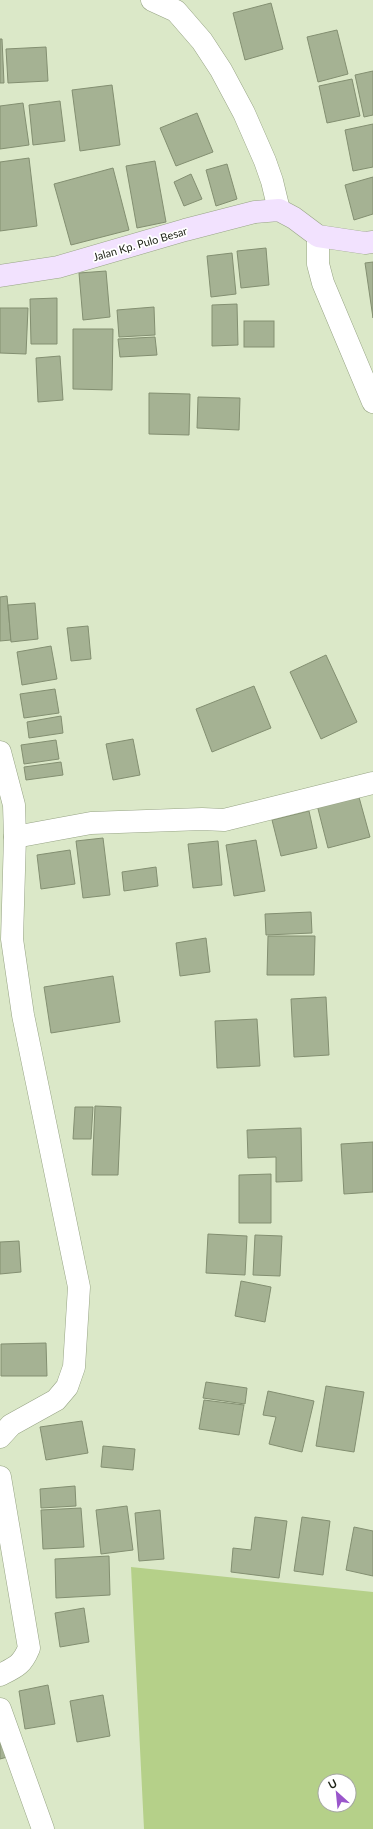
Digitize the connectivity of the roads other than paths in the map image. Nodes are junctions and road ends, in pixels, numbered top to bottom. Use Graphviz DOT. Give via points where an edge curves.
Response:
graph roads {
  1 [pos="152,0"];
  2 [pos="279,210"];
  3 [pos="318,236"];
  4 [pos="373,242"];
  5 [pos="0,276"];
  6 [pos="373,402"];
  7 [pos="0,752"];
  8 [pos="373,783"];
  9 [pos="15,837"];
  10 [pos="0,1437"];
  11 [pos="0,1477"];
  12 [pos="0,1675"];
  13 [pos="0,1709"];
  14 [pos="43,1829"];
  1 -- 2 [label="street" via="176,11 202,41 221,70 265,161"];
  2 -- 3 [label="street"];
  2 -- 5 [label="street, Jalan Kp. Pulo Besar" via="255,212 185,230 58,267"];
  3 -- 4 [label="street"];
  3 -- 6 [label="street" via="318,264 323,283"];
  7 -- 9 [label="street" via="14,805"];
  8 -- 9 [label="street" via="224,820 91,823"];
  9 -- 10 [label="street" via="12,939 23,1015 79,1287 74,1367 67,1387 56,1400 11,1426"];
  11 -- 12 [label="street" via="29,1648 24,1661"];
  13 -- 14 [label="street"];
}
